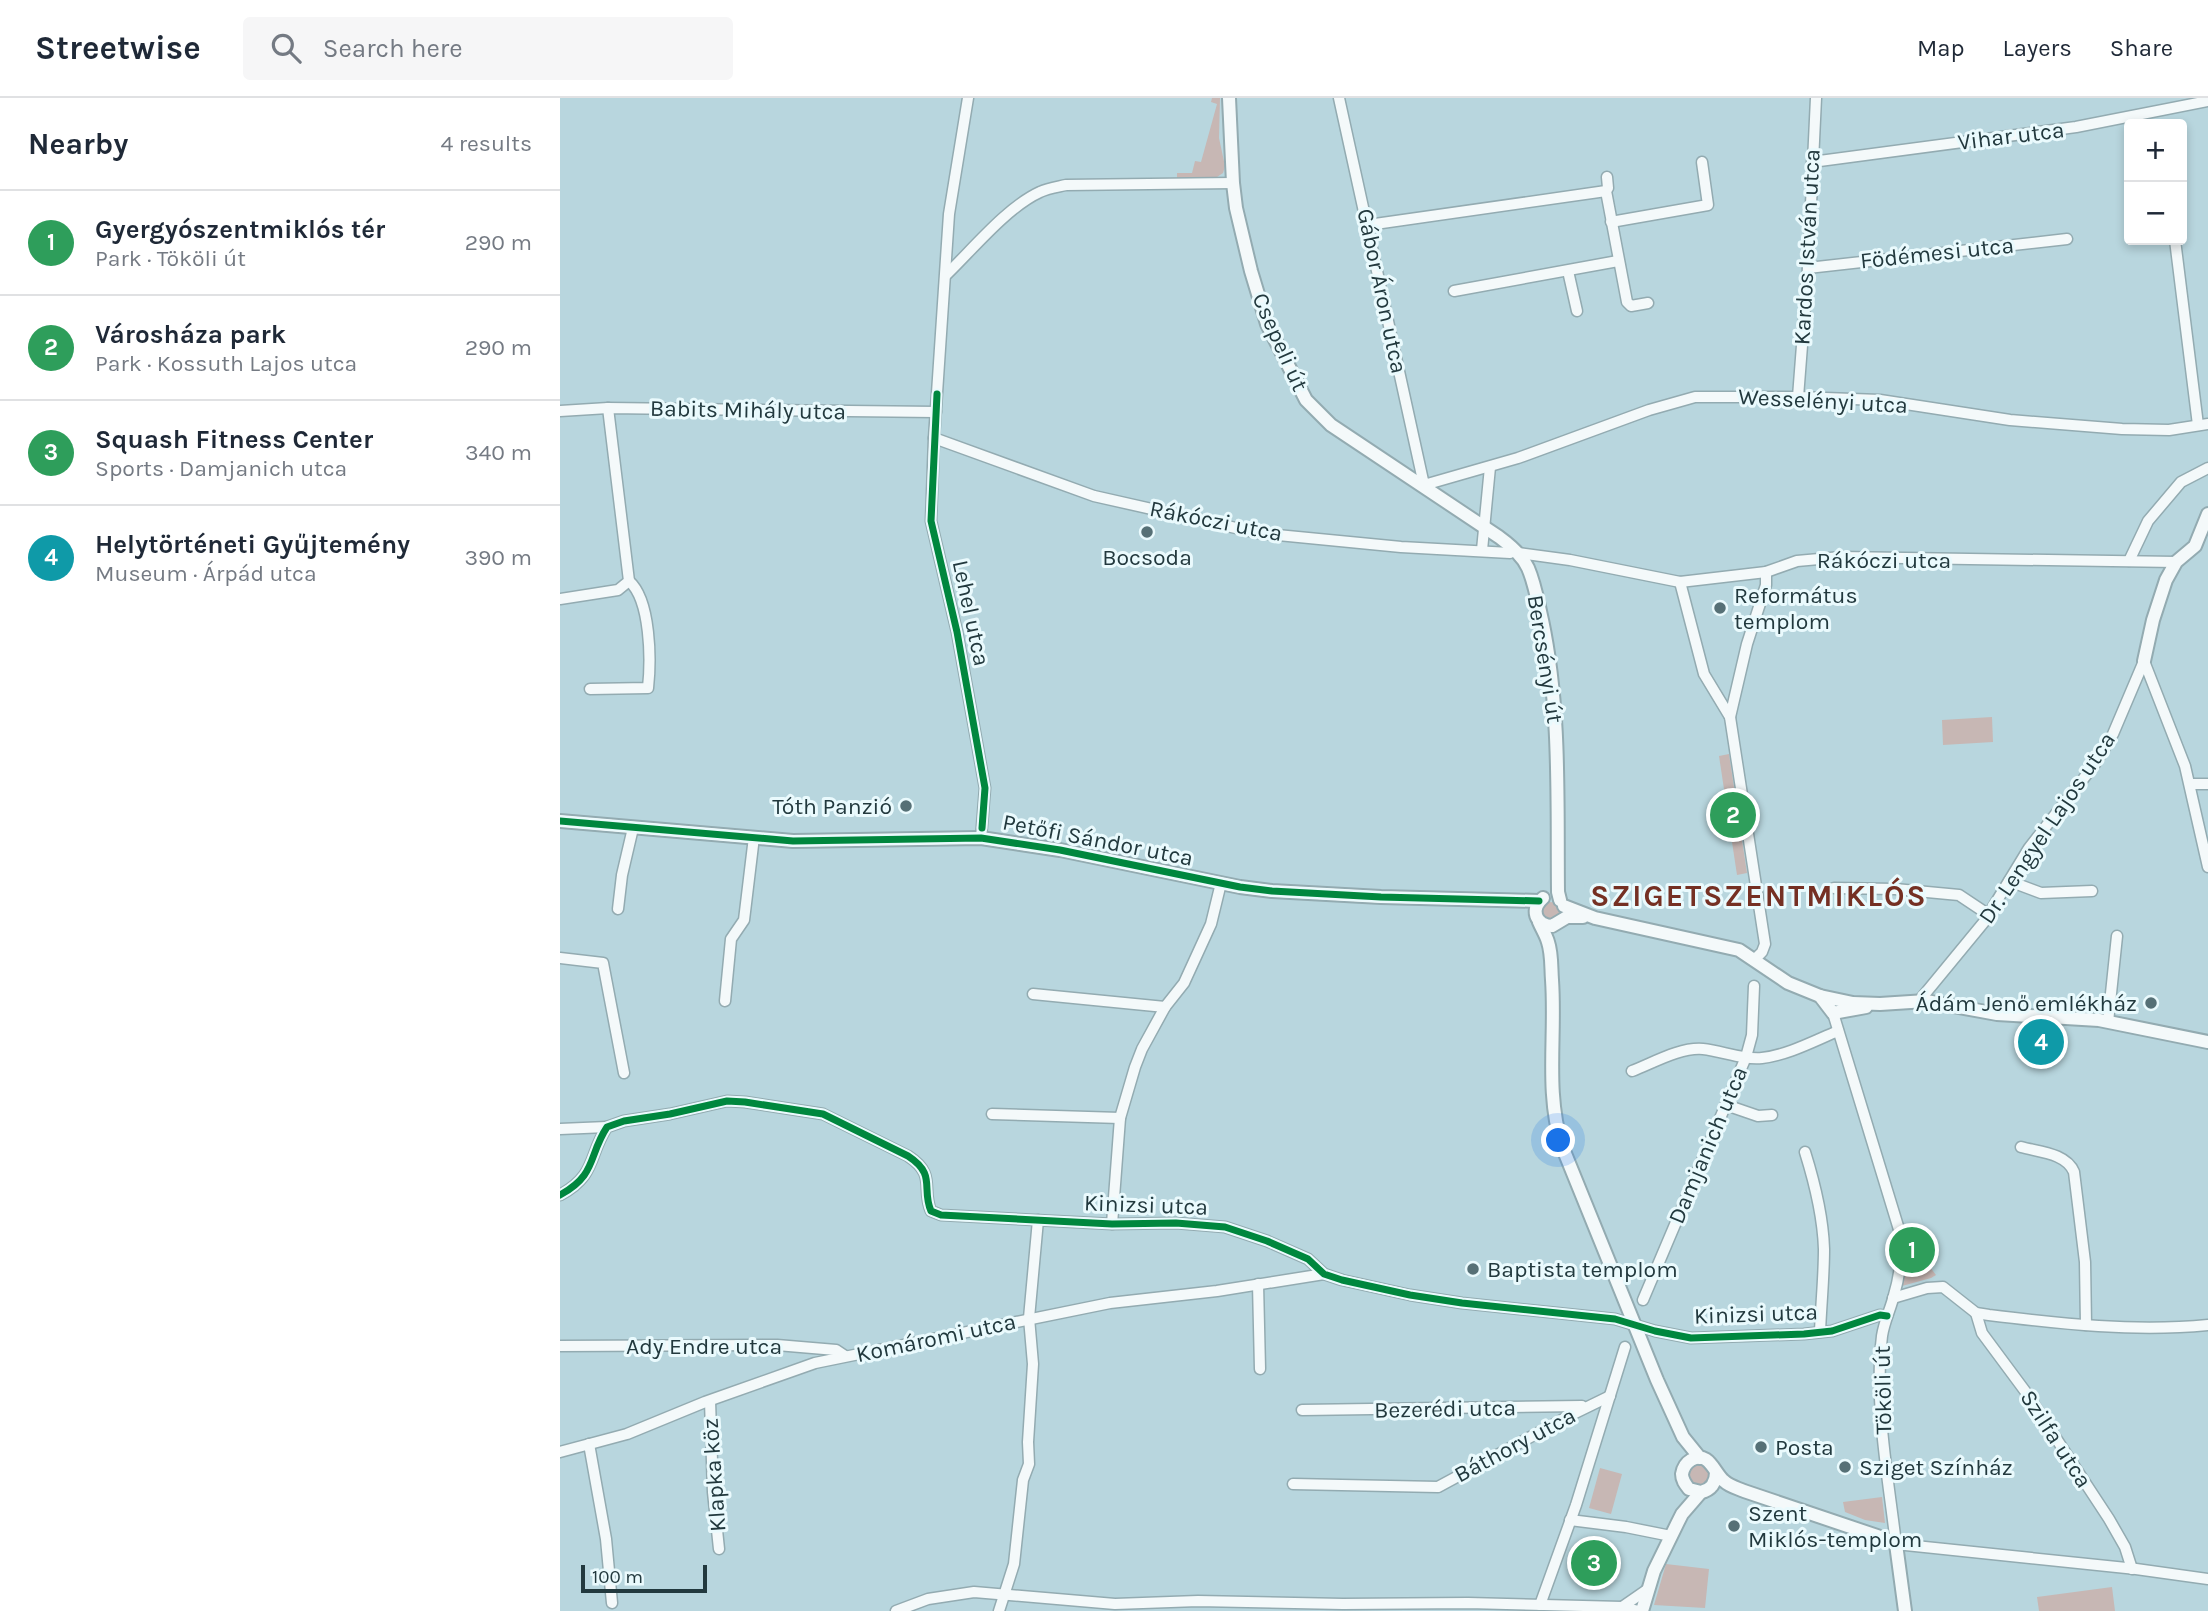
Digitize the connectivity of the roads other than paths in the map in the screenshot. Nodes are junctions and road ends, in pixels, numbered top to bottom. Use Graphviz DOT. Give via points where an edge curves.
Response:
graph roads {
  1 [pos="968,98"];
  2 [pos="1229,98"];
  3 [pos="1339,98"];
  4 [pos="1816,98"];
  5 [pos="2208,101"];
  6 [pos="2180,102"];
  7 [pos="2152,111"];
  8 [pos="2154,119"];
  9 [pos="1702,162"];
  10 [pos="1812,162"];
  11 [pos="1607,177"];
  12 [pos="1233,183"];
  13 [pos="1606,191"];
  14 [pos="1611,222"];
  15 [pos="1368,225"];
  16 [pos="2067,239"];
  17 [pos="2176,245"];
  18 [pos="1618,261"];
  19 [pos="1808,268"];
  20 [pos="1567,271"];
  21 [pos="946,275"];
  22 [pos="1454,291"];
  23 [pos="1648,303"];
  24 [pos="1577,310"];
  25 [pos="1798,397"];
  26 [pos="608,408"];
  27 [pos="560,411"];
  28 [pos="936,412"];
  29 [pos="2203,424"];
  30 [pos="934,438"];
  31 [pos="1490,467"];
  32 [pos="2208,468"];
  33 [pos="1424,485"];
  34 [pos="2208,514"];
  35 [pos="1485,526"];
  36 [pos="2202,546"];
  37 [pos="1482,550"];
  38 [pos="1514,553"];
  39 [pos="2129,561"];
  40 [pos="2176,562"];
  41 [pos="1766,572"];
  42 [pos="629,580"];
  43 [pos="1680,582"];
  44 [pos="560,599"];
  45 [pos="2144,661"];
  46 [pos="2152,683"];
  47 [pos="2133,687"];
  48 [pos="590,689"];
  49 [pos="1730,717"];
  50 [pos="2190,784"];
  51 [pos="2208,784"];
  52 [pos="560,821"];
  53 [pos="633,828"];
  54 [pos="754,837"];
  55 [pos="981,838"];
  56 [pos="1556,842"];
  57 [pos="2208,867"];
  58 [pos="2009,881"];
  59 [pos="1221,883"];
  60 [pos="1834,888"];
  61 [pos="2092,891"];
  62 [pos="1541,899"];
  63 [pos="1502,901"];
  64 [pos="618,908"];
  65 [pos="1562,912"];
  66 [pos="1989,915"];
  67 [pos="1537,919"];
  68 [pos="2117,936"];
  69 [pos="560,958"];
  70 [pos="1755,959"];
  71 [pos="1755,986"];
  72 [pos="1033,994"];
  73 [pos="1820,996"];
  74 [pos="1554,998"];
  75 [pos="725,1001"];
  76 [pos="1919,1001"];
  77 [pos="1880,1004"];
  78 [pos="1165,1007"];
  79 [pos="1833,1013"];
  80 [pos="2108,1022"];
  81 [pos="1838,1031"];
  82 [pos="2208,1042"];
  83 [pos="1745,1056"];
  84 [pos="1632,1071"];
  85 [pos="624,1073"];
  86 [pos="1726,1105"];
  87 [pos="992,1114"];
  88 [pos="1772,1115"];
  89 [pos="1120,1118"];
  90 [pos="607,1127"];
  91 [pos="560,1129"];
  92 [pos="2021,1147"];
  93 [pos="1805,1152"];
  94 [pos="560,1195"];
  95 [pos="1038,1220"];
  96 [pos="1112,1224"];
  97 [pos="1324,1274"];
  98 [pos="1258,1284"];
  99 [pos="1893,1298"];
  100 [pos="1643,1300"];
  101 [pos="1976,1313"];
  102 [pos="1887,1315"];
  103 [pos="1029,1318"];
  104 [pos="1634,1324"];
  105 [pos="2086,1325"];
  106 [pos="2208,1325"];
  107 [pos="1820,1332"];
  108 [pos="560,1346"];
  109 [pos="1625,1347"];
  110 [pos="845,1356"];
  111 [pos="1260,1369"];
  112 [pos="1610,1396"];
  113 [pos="710,1401"];
  114 [pos="1587,1406"];
  115 [pos="1302,1410"];
  116 [pos="1676,1424"];
  117 [pos="589,1444"];
  118 [pos="560,1452"];
  119 [pos="1700,1458"];
  120 [pos="1687,1464"];
  121 [pos="1716,1472"];
  122 [pos="1293,1484"];
  123 [pos="1700,1489"];
  124 [pos="1744,1491"];
  125 [pos="1570,1520"];
  126 [pos="1671,1536"];
  127 [pos="1896,1544"];
  128 [pos="719,1549"];
  129 [pos="2132,1569"];
  130 [pos="2208,1579"];
  131 [pos="1648,1589"];
  132 [pos="1004,1594"];
  133 [pos="612,1603"];
  134 [pos="1540,1605"];
  135 [pos="1198,1606"];
  136 [pos="1343,1607"];
  137 [pos="1622,1607"];
  138 [pos="896,1611"];
  139 [pos="999,1611"];
  140 [pos="1641,1611"];
  141 [pos="1905,1611"];
  1 -- 21 [label="street, Lehel utca" via="949,214"];
  2 -- 12 [label="street, Csepeli út"];
  3 -- 15 [label="street, Gábor Áron utca"];
  4 -- 10 [label="street, Kardos István utca"];
  5 -- 6 [label="street, Vihar utca"];
  6 -- 7 [label="street, Vihar utca"];
  7 -- 8 [label="street"];
  7 -- 10 [label="street, Vihar utca" via="2076,127"];
  9 -- 14 [label="street" via="1708,205"];
  10 -- 19 [label="street, Kardos István utca"];
  11 -- 13 [label="street"];
  12 -- 21 [label="street" via="1050,188 1016,207"];
  12 -- 33 [label="street, Csepeli út" via="1262,313 1306,400 1331,425"];
  13 -- 14 [label="street"];
  13 -- 15 [label="street"];
  14 -- 18 [label="street"];
  15 -- 33 [label="street, Gábor Áron utca"];
  16 -- 19 [label="street, Födémesi utca"];
  17 -- 29 [label="street"];
  18 -- 20 [label="street"];
  18 -- 23 [label="street" via="1628,305"];
  19 -- 25 [label="street, Kardos István utca"];
  20 -- 22 [label="street"];
  20 -- 24 [label="street"];
  21 -- 28 [label="street, Lehel utca"];
  25 -- 29 [label="street, Wesselényi utca" via="1880,400 2010,420 2122,429 2169,430"];
  25 -- 31 [label="street, Wesselényi utca" via="1695,397"];
  26 -- 27 [label="street, Babits Mihály utca"];
  26 -- 28 [label="street, Babits Mihály utca"];
  26 -- 42 [label="street"];
  28 -- 30 [label="street, Lehel utca"];
  30 -- 37 [label="street, Rákóczi utca" via="1094,496 1258,533"];
  30 -- 55 [label="street, Lehel utca" via="931,521 985,788"];
  31 -- 33 [label="street, Wesselényi utca"];
  31 -- 35 [label="street"];
  32 -- 39 [label="street" via="2181,482 2148,521"];
  33 -- 35 [label="street, Bercsényi út"];
  34 -- 36 [label="street"];
  35 -- 37 [label="street"];
  35 -- 38 [label="street, Bercsényi út"];
  36 -- 40 [label="street"];
  37 -- 38 [label="street, Rákóczi utca"];
  38 -- 43 [label="street, Rákóczi utca"];
  38 -- 56 [label="street, Bercsényi út" via="1527,566 1534,586 1549,664 1556,735"];
  39 -- 40 [label="street, Rákóczi utca"];
  39 -- 41 [label="street, Rákóczi utca" via="1840,557 1797,561"];
  40 -- 45 [label="street, Dr. Lengyel Lajos utca" via="2153,620"];
  41 -- 43 [label="street, Rákóczi utca"];
  41 -- 49 [label="street"];
  42 -- 44 [label="street" via="618,590"];
  42 -- 48 [label="street" via="645,608 648,688"];
  43 -- 49 [label="street" via="1704,674"];
  45 -- 46 [label="street"];
  45 -- 47 [label="street, Dr. Lengyel Lajos utca"];
  46 -- 47 [label="street"];
  46 -- 50 [label="street"];
  47 -- 58 [label="street, Dr. Lengyel Lajos utca" via="2095,764"];
  49 -- 70 [label="street" via="1765,944"];
  50 -- 51 [label="street"];
  50 -- 57 [label="street"];
  52 -- 53 [label="street, Petőfi Sándor utca"];
  53 -- 54 [label="street, Petőfi Sándor utca"];
  53 -- 64 [label="street"];
  54 -- 55 [label="street, Petőfi Sándor utca" via="793,841"];
  54 -- 75 [label="street" via="744,920 731,939"];
  55 -- 59 [label="street, Petőfi Sándor utca"];
  56 -- 62 [label="street, Bercsényi út" via="1549,888"];
  56 -- 65 [label="street, Bercsényi út"];
  58 -- 61 [label="street" via="2041,893"];
  58 -- 66 [label="street, Dr. Lengyel Lajos utca"];
  59 -- 63 [label="street, Petőfi Sándor utca" via="1297,893"];
  59 -- 78 [label="street" via="1211,924 1190,971"];
  60 -- 66 [label="street" via="1959,895"];
  62 -- 63 [label="street, Petőfi Sándor utca"];
  62 -- 65 [label="street" via="1552,896"];
  62 -- 67 [label="street" via="1536,905"];
  63 -- 67 [label="street, Petőfi Sándor utca"];
  65 -- 67 [label="street" via="1547,926"];
  65 -- 70 [label="street" via="1731,947"];
  65 -- 74 [label="street, Bercsényi út" via="1556,934"];
  66 -- 76 [label="street, Dr. Lengyel Lajos utca"];
  67 -- 74 [label="street" via="1549,945"];
  68 -- 80 [label="street"];
  69 -- 85 [label="street" via="603,963"];
  70 -- 73 [label="street" via="1788,983"];
  71 -- 83 [label="street, Damjanich utca" via="1752,1035"];
  72 -- 78 [label="street"];
  73 -- 77 [label="street"];
  73 -- 79 [label="street"];
  74 -- 104 [label="street" via="1552,1093 1558,1135"];
  76 -- 77 [label="street"];
  76 -- 80 [label="street" via="1997,1014"];
  77 -- 79 [label="street"];
  78 -- 89 [label="street" via="1142,1049"];
  79 -- 81 [label="street, Tököli út"];
  80 -- 82 [label="street"];
  81 -- 83 [label="street" via="1765,1058"];
  81 -- 99 [label="street, Tököli út" via="1901,1236 1902,1256"];
  83 -- 84 [label="street" via="1690,1050"];
  83 -- 86 [label="street, Damjanich utca"];
  86 -- 88 [label="street" via="1758,1116"];
  86 -- 100 [label="street, Damjanich utca"];
  87 -- 89 [label="street"];
  89 -- 96 [label="street"];
  90 -- 91 [label="street"];
  90 -- 94 [label="street" via="588,1171"];
  90 -- 95 [label="street, Kinizsi utca" via="727,1101 823,1114 915,1161 925,1172 931,1212"];
  92 -- 105 [label="street" via="2062,1158 2074,1172 2085,1262"];
  93 -- 107 [label="street" via="1824,1249"];
  95 -- 96 [label="street, Kinizsi utca"];
  95 -- 103 [label="street"];
  96 -- 97 [label="street, Kinizsi utca" via="1225,1227 1308,1259"];
  97 -- 98 [label="street, Komáromi utca"];
  97 -- 104 [label="street, Kinizsi utca" via="1410,1295"];
  98 -- 103 [label="street, Komáromi utca"];
  98 -- 111 [label="street"];
  99 -- 101 [label="street" via="1942,1287"];
  99 -- 102 [label="street, Tököli út"];
  101 -- 105 [label="street"];
  101 -- 129 [label="street, Szilfa utca" via="1982,1333 2109,1519"];
  102 -- 107 [label="street, Kinizsi utca"];
  102 -- 127 [label="street, Tököli út" via="1880,1372"];
  103 -- 110 [label="street, Komáromi utca"];
  103 -- 132 [label="street" via="1033,1364 1029,1464 1023,1480 1014,1564"];
  104 -- 107 [label="street, Kinizsi utca" via="1691,1338"];
  104 -- 116 [label="street"];
  105 -- 106 [label="street" via="2165,1329"];
  108 -- 110 [label="street, Ady Endre utca" via="777,1345 836,1350"];
  109 -- 112 [label="street"];
  110 -- 113 [label="street, Komáromi utca"];
  112 -- 114 [label="street, Báthory utca"];
  112 -- 125 [label="street"];
  113 -- 117 [label="street, Komáromi utca"];
  113 -- 128 [label="street, Klapka köz"];
  114 -- 115 [label="street, Bezerédi utca"];
  114 -- 122 [label="street, Báthory utca" via="1438,1487"];
  116 -- 119 [label="street"];
  116 -- 120 [label="street"];
  117 -- 118 [label="street, Komáromi utca"];
  117 -- 133 [label="street"];
  119 -- 120 [label="street"];
  119 -- 121 [label="street" via="1710,1462"];
  120 -- 123 [label="street" via="1682,1479"];
  121 -- 123 [label="street" via="1715,1482"];
  121 -- 124 [label="street"];
  123 -- 124 [label="street"];
  123 -- 126 [label="street"];
  124 -- 127 [label="street"];
  125 -- 126 [label="street"];
  125 -- 134 [label="street"];
  126 -- 131 [label="street"];
  127 -- 129 [label="street"];
  127 -- 141 [label="street, Tököli út"];
  129 -- 130 [label="street"];
  131 -- 137 [label="street"];
  131 -- 140 [label="street"];
  132 -- 135 [label="street"];
  132 -- 138 [label="street" via="974,1592 928,1599"];
  132 -- 139 [label="street"];
  134 -- 136 [label="street"];
  134 -- 137 [label="street"];
  135 -- 136 [label="street"];
  137 -- 140 [label="street"];
}
